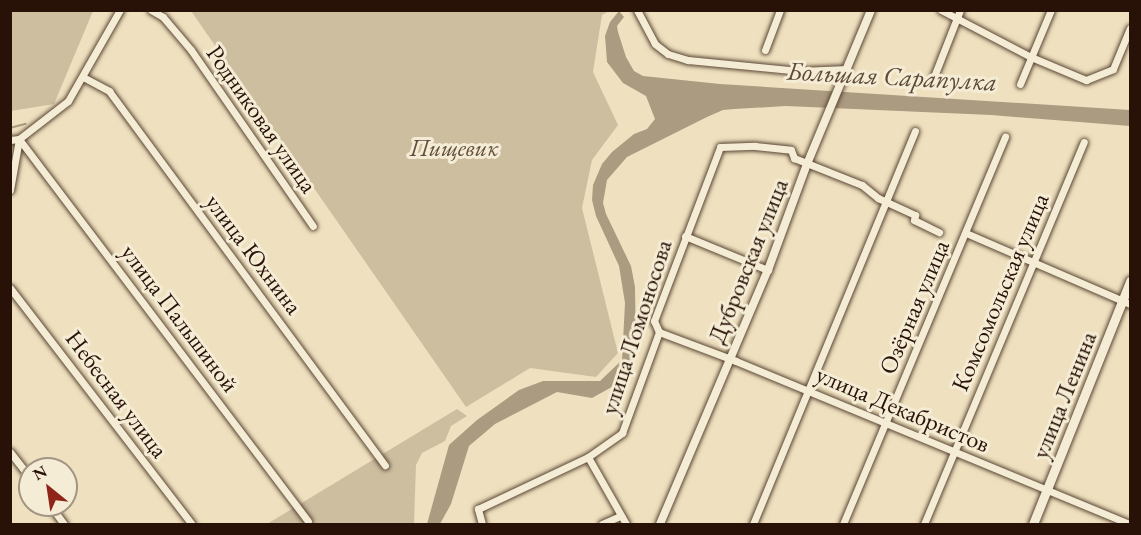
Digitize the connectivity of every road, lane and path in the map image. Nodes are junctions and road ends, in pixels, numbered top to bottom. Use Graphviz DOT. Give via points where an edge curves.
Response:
graph roads {
  1 [pos="120,10"];
  2 [pos="151,10"];
  3 [pos="637,10"];
  4 [pos="780,10"];
  5 [pos="871,10"];
  6 [pos="941,10"];
  7 [pos="1051,10"];
  8 [pos="958,14"];
  9 [pos="1131,28"];
  10 [pos="765,50"];
  11 [pos="1031,57"];
  12 [pos="846,72"];
  13 [pos="83,77"];
  14 [pos="933,79"];
  15 [pos="1020,84"];
  16 [pos="915,132"];
  17 [pos="1005,136"];
  18 [pos="19,139"];
  19 [pos="10,140"];
  20 [pos="1084,142"];
  21 [pos="807,164"];
  22 [pos="10,190"];
  23 [pos="886,202"];
  24 [pos="313,226"];
  25 [pos="939,232"];
  26 [pos="966,233"];
  27 [pos="686,236"];
  28 [pos="1034,261"];
  29 [pos="768,270"];
  30 [pos="1131,281"];
  31 [pos="10,288"];
  32 [pos="1127,302"];
  33 [pos="659,332"];
  34 [pos="730,358"];
  35 [pos="809,391"];
  36 [pos="886,423"];
  37 [pos="955,452"];
  38 [pos="588,457"];
  39 [pos="386,465"];
  40 [pos="1047,489"];
  41 [pos="620,516"];
  42 [pos="308,521"];
  43 [pos="192,525"];
  44 [pos="482,525"];
  45 [pos="602,525"];
  46 [pos="626,525"];
  47 [pos="660,525"];
  48 [pos="753,525"];
  49 [pos="843,525"];
  50 [pos="924,525"];
  51 [pos="1033,525"];
  52 [pos="1130,525"];
  1 -- 13 [label="street"];
  2 -- 24 [label="street, Родниковая улица" via="163,17 191,50"];
  3 -- 12 [label="street" via="655,44 668,54 710,64"];
  4 -- 10 [label="street"];
  5 -- 12 [label="street, Дубровская улица"];
  6 -- 8 [label="street"];
  7 -- 11 [label="street"];
  8 -- 11 [label="street"];
  8 -- 14 [label="street"];
  9 -- 11 [label="street" via="1113,69 1086,80"];
  11 -- 15 [label="street"];
  12 -- 21 [label="street, Дубровская улица"];
  13 -- 18 [label="street" via="68,101"];
  13 -- 39 [label="street, улица Юхнина" via="109,91"];
  16 -- 23 [label="street"];
  17 -- 26 [label="street, Озёрная улица"];
  18 -- 19 [label="street"];
  18 -- 22 [label="street"];
  18 -- 42 [label="street, улица Пальшиной"];
  20 -- 28 [label="street, Комсомольская улица"];
  21 -- 23 [label="street" via="862,185"];
  21 -- 27 [label="street, улица Ломоносова" via="794,158 791,150 720,147"];
  21 -- 29 [label="street, Дубровская улица"];
  23 -- 25 [label="street"];
  23 -- 35 [label="street"];
  26 -- 28 [label="street"];
  26 -- 36 [label="street, Озёрная улица"];
  27 -- 29 [label="street"];
  27 -- 33 [label="street, улица Ломоносова" via="654,321"];
  28 -- 32 [label="street"];
  28 -- 37 [label="street, Комсомольская улица"];
  29 -- 34 [label="street, Дубровская улица"];
  30 -- 32 [label="main road, улица Ленина"];
  31 -- 43 [label="street, Небесная улица"];
  32 -- 40 [label="main road, улица Ленина"];
  33 -- 34 [label="street, улица Декабристов"];
  33 -- 38 [label="street, улица Ломоносова" via="622,433"];
  34 -- 35 [label="street, улица Декабристов"];
  34 -- 47 [label="street, Дубровская улица"];
  35 -- 36 [label="street, улица Декабристов"];
  35 -- 48 [label="street"];
  36 -- 37 [label="street, улица Декабристов"];
  36 -- 49 [label="street, Озёрная улица"];
  37 -- 40 [label="street, улица Декабристов"];
  37 -- 50 [label="street, Комсомольская улица"];
  38 -- 41 [label="street"];
  38 -- 44 [label="street, улица Ломоносова" via="478,509"];
  40 -- 51 [label="main road, улица Ленина"];
  40 -- 52 [label="street, улица Декабристов"];
  41 -- 45 [label="street"];
  41 -- 46 [label="street"];
}
